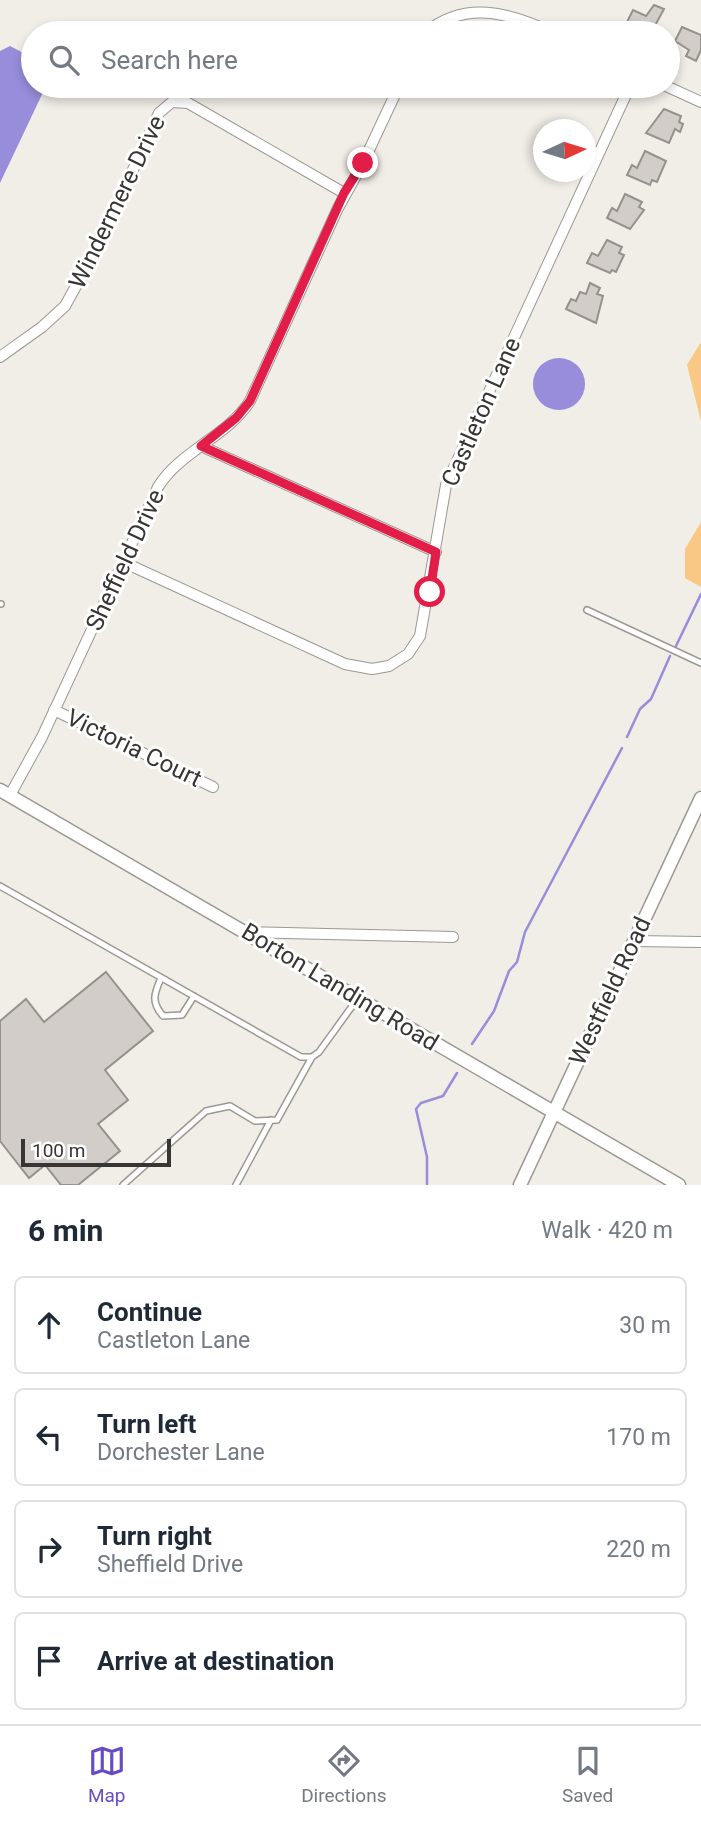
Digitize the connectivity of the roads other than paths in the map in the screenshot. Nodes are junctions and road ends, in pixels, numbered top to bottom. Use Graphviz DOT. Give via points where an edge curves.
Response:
graph roads {
  1 [pos="440,21"];
  2 [pos="526,21"];
  3 [pos="680,92"];
  4 [pos="393,98"];
  5 [pos="624,98"];
  6 [pos="701,102"];
  7 [pos="344,193"];
  8 [pos="0,356"];
  9 [pos="201,446"];
  10 [pos="436,552"];
  11 [pos="123,562"];
  12 [pos="587,610"];
  13 [pos="701,663"];
  14 [pos="54,710"];
  15 [pos="213,787"];
  16 [pos="5,792"];
  17 [pos="701,798"];
  18 [pos="0,886"];
  19 [pos="247,932"];
  20 [pos="453,937"];
  21 [pos="634,941"];
  22 [pos="701,942"];
  23 [pos="161,978"];
  24 [pos="194,996"];
  25 [pos="358,998"];
  26 [pos="312,1057"];
  27 [pos="553,1113"];
  28 [pos="271,1120"];
  29 [pos="123,1185"];
  30 [pos="236,1185"];
  31 [pos="520,1185"];
  32 [pos="679,1185"];
  1 -- 2 [label="street" via="477,7 502,10"];
  3 -- 6 [label="street"];
  4 -- 7 [label="street, Sheffield Drive"];
  5 -- 10 [label="street, Castleton Lane" via="446,485"];
  7 -- 8 [label="street, Windermere Drive" via="195,106 172,102 159,113 65,306"];
  7 -- 9 [label="street, Sheffield Drive" via="250,401"];
  9 -- 10 [label="street"];
  9 -- 11 [label="street, Sheffield Drive" via="162,481"];
  10 -- 11 [label="street, Castleton Lane" via="421,636 402,659 372,669 345,664"];
  11 -- 14 [label="street, Sheffield Drive"];
  12 -- 13 [label="lane"];
  14 -- 15 [label="street, Victoria Court"];
  14 -- 16 [label="street, Sheffield Drive"];
  16 -- 19 [label="street, Borton Landing Road"];
  17 -- 21 [label="street, Westfield Road"];
  18 -- 23 [label="lane"];
  19 -- 20 [label="street"];
  19 -- 25 [label="street, Borton Landing Road"];
  21 -- 22 [label="street"];
  21 -- 27 [label="street, Westfield Road"];
  23 -- 24 [label="lane"];
  23 -- 24 [label="lane" via="153,996 163,1016 182,1015"];
  24 -- 26 [label="lane" via="301,1057"];
  25 -- 26 [label="lane"];
  25 -- 27 [label="street, Borton Landing Road"];
  26 -- 28 [label="lane" via="277,1120"];
  27 -- 31 [label="street, Westfield Road"];
  27 -- 32 [label="street, Borton Landing Road"];
  28 -- 29 [label="lane" via="255,1121 230,1106 206,1111"];
  28 -- 30 [label="lane"];
}
